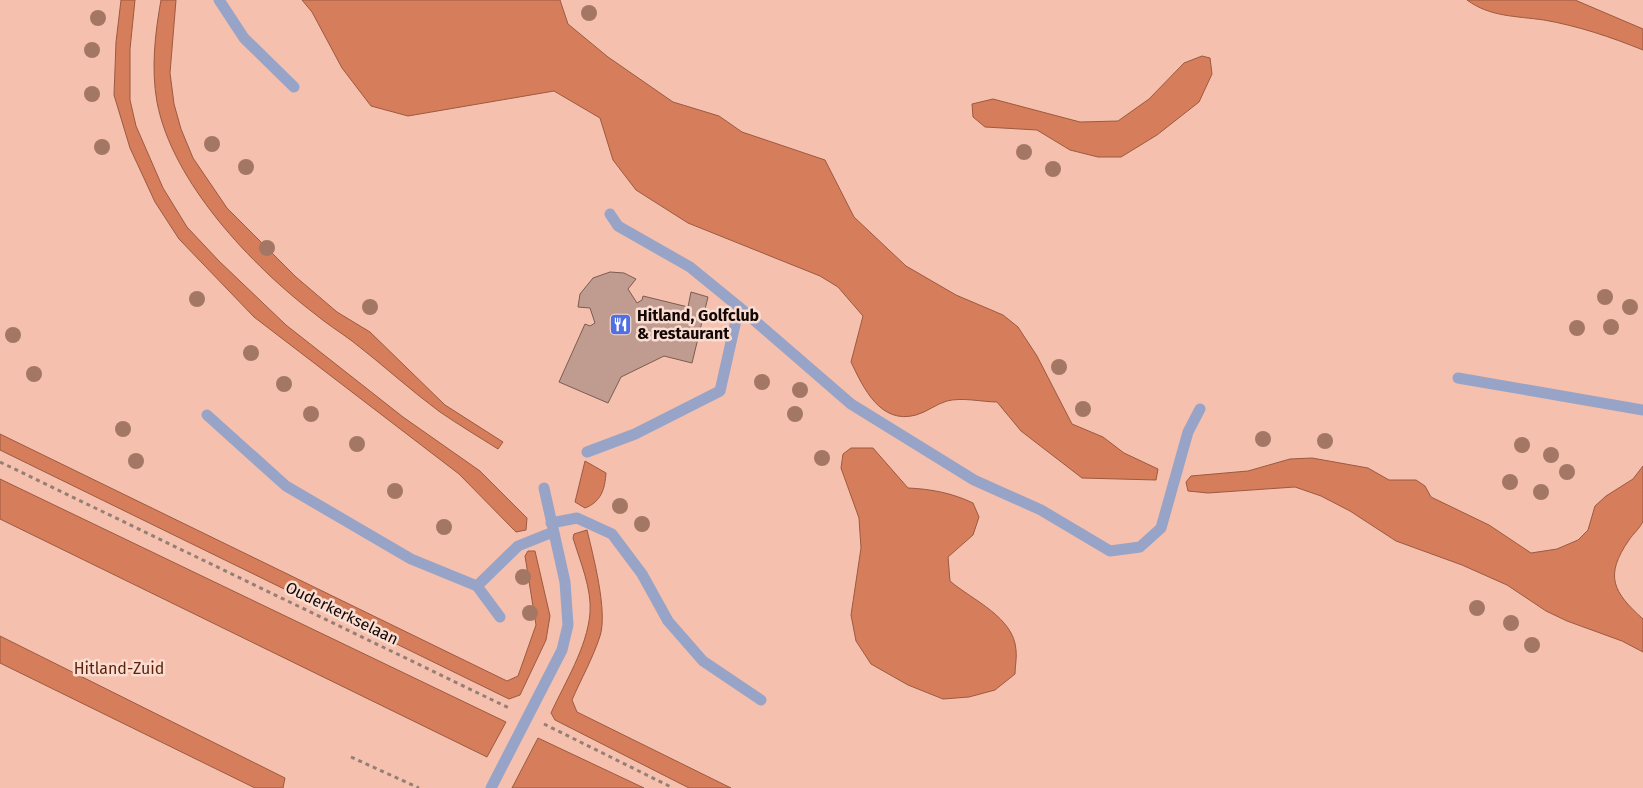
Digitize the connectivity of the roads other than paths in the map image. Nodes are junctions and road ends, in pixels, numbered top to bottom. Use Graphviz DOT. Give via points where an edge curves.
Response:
graph roads {
  1 [pos="220,0"];
  2 [pos="294,88"];
  3 [pos="610,214"];
  4 [pos="739,307"];
  5 [pos="1458,378"];
  6 [pos="1200,410"];
  7 [pos="1643,410"];
  8 [pos="207,415"];
  9 [pos="587,452"];
  10 [pos="544,488"];
  11 [pos="552,527"];
  12 [pos="477,586"];
  13 [pos="500,617"];
  14 [pos="762,700"];
  15 [pos="490,788"];
  1 -- 2 [label="lane" via="244,38"];
  3 -- 4 [label="lane" via="618,226 690,267"];
  4 -- 6 [label="lane" via="851,404 974,480 1041,510 1110,551 1140,548 1161,528 1188,432"];
  4 -- 9 [label="lane" via="720,391 635,434"];
  5 -- 7 [label="lane"];
  8 -- 12 [label="lane" via="286,486 411,559"];
  10 -- 11 [label="lane"];
  11 -- 12 [label="lane" via="518,546"];
  11 -- 14 [label="lane" via="577,518 612,534 642,574 668,621 703,661"];
  11 -- 15 [label="lane" via="565,582 568,625 562,650"];
  12 -- 13 [label="lane"];
}
